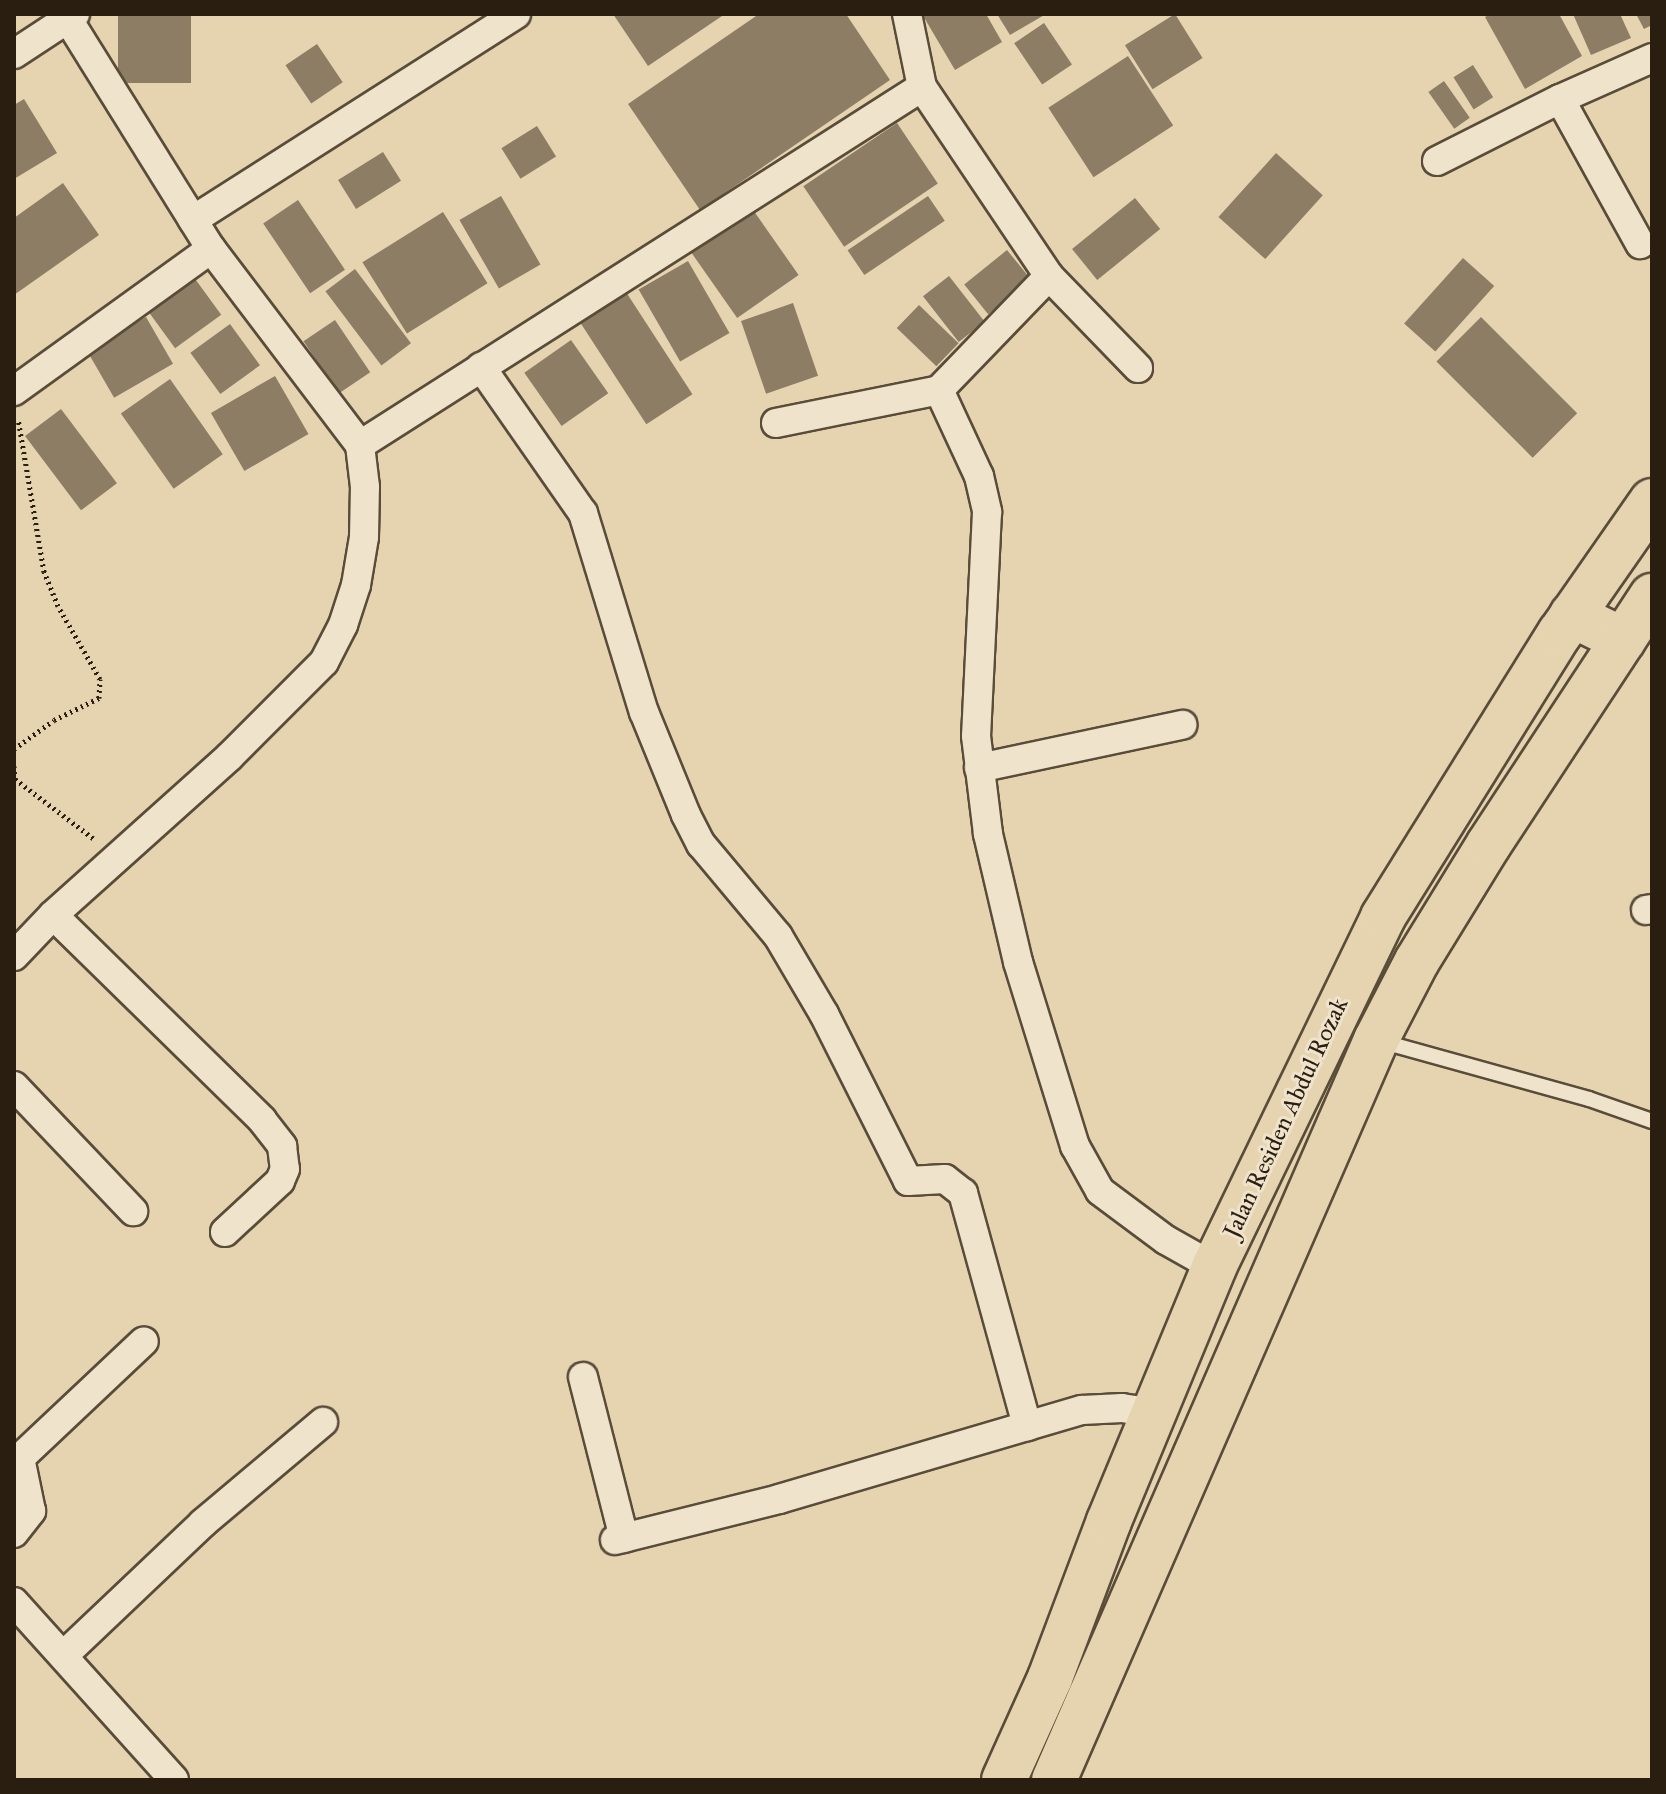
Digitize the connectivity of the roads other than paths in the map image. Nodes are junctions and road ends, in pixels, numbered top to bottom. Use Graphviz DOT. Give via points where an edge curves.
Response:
graph roads {
  1 [pos="516,14"];
  2 [pos="907,14"];
  3 [pos="70,16"];
  4 [pos="14,54"];
  5 [pos="1652,58"];
  6 [pos="922,87"];
  7 [pos="1560,99"];
  8 [pos="1437,161"];
  9 [pos="193,220"];
  10 [pos="1640,244"];
  11 [pos="211,249"];
  12 [pos="1049,276"];
  13 [pos="481,367"];
  14 [pos="1138,368"];
  15 [pos="14,390"];
  16 [pos="939,390"];
  17 [pos="776,423"];
  18 [pos="360,445"];
  19 [pos="1652,501"];
  20 [pos="1652,596"];
  21 [pos="1572,615"];
  22 [pos="1623,640"];
  23 [pos="1182,725"];
  24 [pos="979,768"];
  25 [pos="53,915"];
  26 [pos="14,956"];
  27 [pos="1376,1040"];
  28 [pos="14,1086"];
  29 [pos="1652,1121"];
  30 [pos="133,1211"];
  31 [pos="225,1232"];
  32 [pos="1214,1267"];
  33 [pos="144,1341"];
  34 [pos="583,1377"];
  35 [pos="1153,1413"];
  36 [pos="323,1422"];
  37 [pos="1027,1426"];
  38 [pos="14,1533"];
  39 [pos="14,1602"];
  40 [pos="64,1655"];
  41 [pos="174,1780"];
  42 [pos="1004,1780"];
  43 [pos="1054,1780"];
  1 -- 9 [label="street"];
  2 -- 6 [label="street"];
  3 -- 4 [label="street"];
  3 -- 9 [label="street"];
  5 -- 7 [label="street"];
  6 -- 12 [label="street"];
  6 -- 13 [label="street"];
  7 -- 8 [label="street"];
  7 -- 10 [label="street"];
  9 -- 11 [label="street"];
  11 -- 15 [label="street"];
  11 -- 18 [label="street"];
  12 -- 14 [label="street"];
  12 -- 16 [label="street"];
  13 -- 18 [label="street"];
  13 -- 37 [label="street" via="583,513 644,712 701,844 778,936 824,1014 908,1181 945,1179 963,1193"];
  16 -- 17 [label="street"];
  16 -- 24 [label="street" via="979,476 987,512"];
  18 -- 25 [label="street" via="364,537 356,585 324,662 229,757"];
  19 -- 21 [label="main road, Jalan Residen Abdul Rozak"];
  20 -- 22 [label="main road, Jalan Residen Abdul Rozak"];
  21 -- 22 [label="main road"];
  21 -- 32 [label="main road, Jalan Residen Abdul Rozak" via="1383,917"];
  22 -- 27 [label="main road, Jalan Residen Abdul Rozak" via="1425,948"];
  23 -- 24 [label="street"];
  24 -- 32 [label="street" via="988,834 1018,962 1075,1146 1100,1191 1166,1240"];
  25 -- 26 [label="street"];
  25 -- 31 [label="street" via="262,1120 282,1146 285,1169 280,1181"];
  27 -- 29 [label="lane"];
  27 -- 43 [label="main road, Jalan Residen Abdul Rozak"];
  28 -- 30 [label="street"];
  32 -- 35 [label="main road, Jalan Residen Abdul Rozak"];
  33 -- 38 [label="street" via="20,1458 31,1511"];
  34 -- 37 [label="street" via="619,1539 779,1499"];
  35 -- 37 [label="street" via="1082,1410"];
  35 -- 42 [label="main road, Jalan Residen Abdul Rozak" via="1050,1678"];
  36 -- 40 [label="street" via="203,1523"];
  39 -- 40 [label="street"];
  40 -- 41 [label="street"];
}
